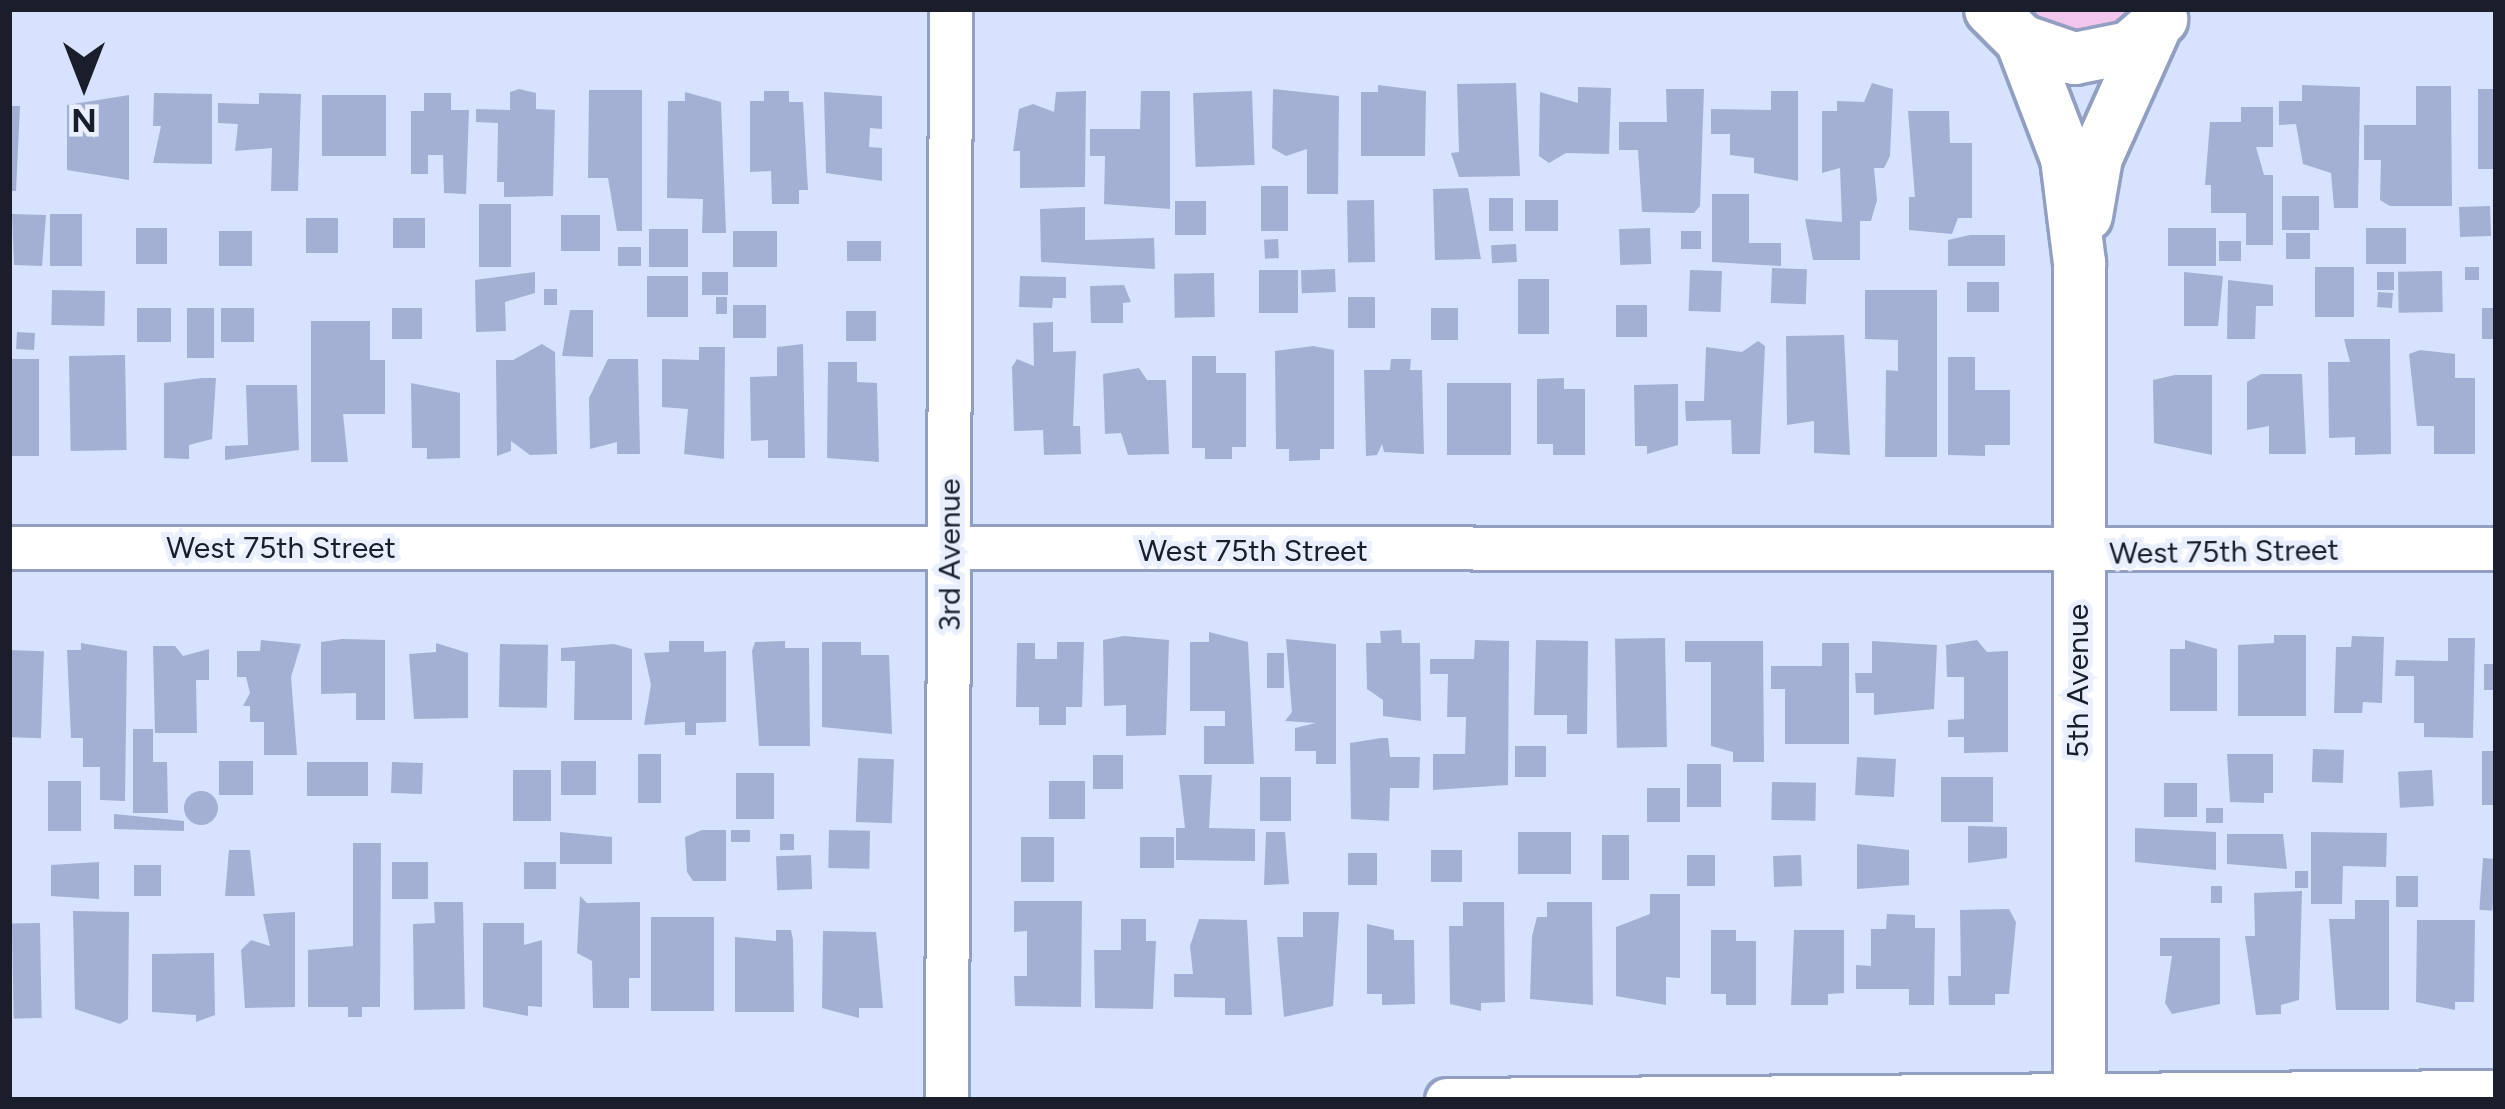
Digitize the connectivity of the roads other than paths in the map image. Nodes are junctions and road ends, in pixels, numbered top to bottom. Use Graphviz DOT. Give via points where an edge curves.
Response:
graph roads {
  1 [pos="951,9"];
  2 [pos="1956,9"];
  3 [pos="2167,18"];
  4 [pos="2007,27"];
  5 [pos="2079,262"];
  6 [pos="9,548"];
  7 [pos="2496,549"];
  8 [pos="950,550"];
  9 [pos="2078,553"];
  10 [pos="2496,1092"];
  11 [pos="2079,1097"];
  12 [pos="947,1100"];
  13 [pos="1447,1100"];
  1 -- 8 [label="street, 3rd Avenue"];
  2 -- 4 [label="street"];
  3 -- 4 [label="street" via="2129,47 2074,58"];
  3 -- 5 [label="street, 5th Avenue" via="2096,157"];
  4 -- 5 [label="street, 5th Avenue" via="2066,158"];
  5 -- 9 [label="street, 5th Avenue"];
  6 -- 8 [label="street, West 75th Street"];
  7 -- 9 [label="street, West 75th Street"];
  8 -- 9 [label="street, West 75th Street"];
  8 -- 12 [label="street, 3rd Avenue"];
  9 -- 11 [label="street, 5th Avenue"];
  10 -- 11 [label="street"];
  11 -- 13 [label="street"];
}
